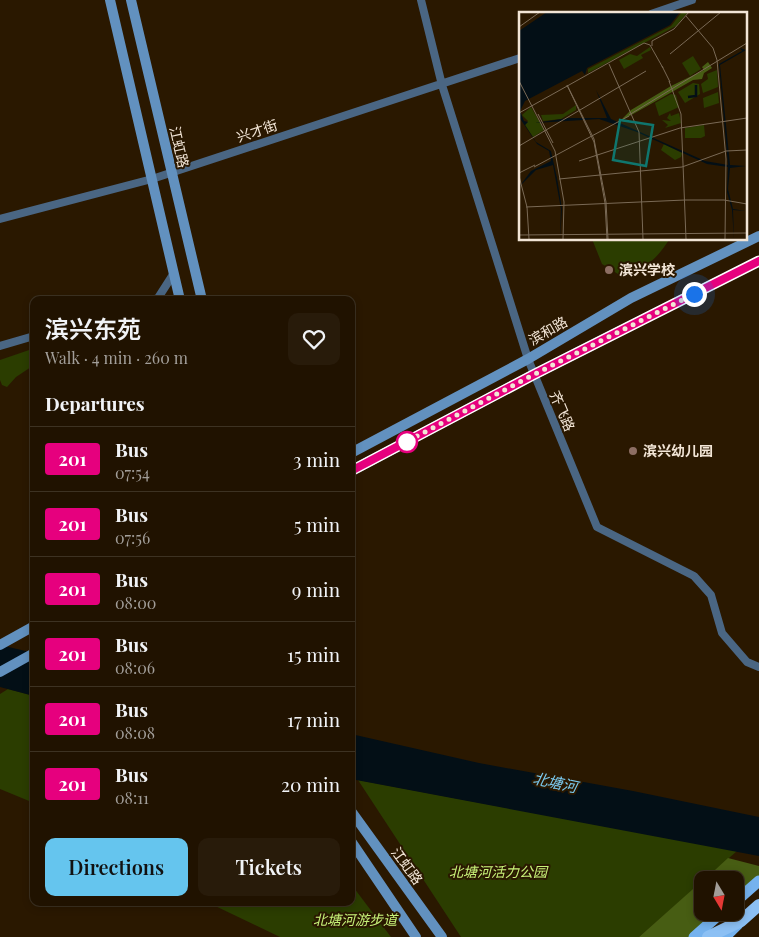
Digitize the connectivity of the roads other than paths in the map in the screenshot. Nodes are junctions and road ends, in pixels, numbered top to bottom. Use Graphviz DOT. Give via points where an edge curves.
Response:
graph roads {
  1 [pos="110,0"];
  2 [pos="131,0"];
  3 [pos="422,0"];
  4 [pos="692,0"];
  5 [pos="657,12"];
  6 [pos="519,58"];
  7 [pos="442,85"];
  8 [pos="171,172"];
  9 [pos="152,179"];
  10 [pos="0,219"];
  11 [pos="759,236"];
  12 [pos="759,260"];
  13 [pos="174,273"];
  14 [pos="159,296"];
  15 [pos="179,296"];
  16 [pos="201,296"];
  17 [pos="30,337"];
  18 [pos="0,346"];
  19 [pos="528,359"];
  20 [pos="533,375"];
  21 [pos="355,450"];
  22 [pos="355,469"];
  23 [pos="30,628"];
  24 [pos="0,645"];
  25 [pos="30,655"];
  26 [pos="759,666"];
  27 [pos="0,672"];
  28 [pos="355,817"];
  29 [pos="355,846"];
  30 [pos="759,881"];
  31 [pos="744,894"];
  32 [pos="759,905"];
  33 [pos="744,918"];
  34 [pos="712,921"];
  35 [pos="741,921"];
  36 [pos="416,937"];
  37 [pos="442,937"];
  38 [pos="694,937"];
  39 [pos="708,937"];
  40 [pos="724,937"];
  1 -- 9 [label="main road"];
  2 -- 8 [label="main road, 江虹路"];
  3 -- 7 [label="street, 齐飞路"];
  4 -- 5 [label="street"];
  6 -- 7 [label="street, 兴才街"];
  7 -- 8 [label="street, 兴才街"];
  7 -- 19 [label="street, 齐飞路"];
  8 -- 9 [label="street, 兴才街"];
  8 -- 16 [label="main road, 江虹路"];
  9 -- 10 [label="street, 兴才街"];
  9 -- 13 [label="main road"];
  11 -- 19 [label="main road, 滨和路" via="631,298"];
  12 -- 20 [label="main road"];
  13 -- 14 [label="street"];
  13 -- 15 [label="main road"];
  17 -- 18 [label="street"];
  19 -- 20 [label="street, 齐飞路"];
  19 -- 21 [label="main road, 滨和路"];
  20 -- 22 [label="main road"];
  20 -- 26 [label="street, 齐飞路" via="597,527 694,576 711,596 722,633 746,662"];
  23 -- 24 [label="main road"];
  25 -- 27 [label="main road"];
  28 -- 37 [label="main road, 江虹路"];
  29 -- 36 [label="main road"];
  30 -- 31 [label="main road"];
  32 -- 33 [label="highway"];
  34 -- 38 [label="main road"];
  35 -- 39 [label="highway"];
  35 -- 40 [label="main road"];
}
